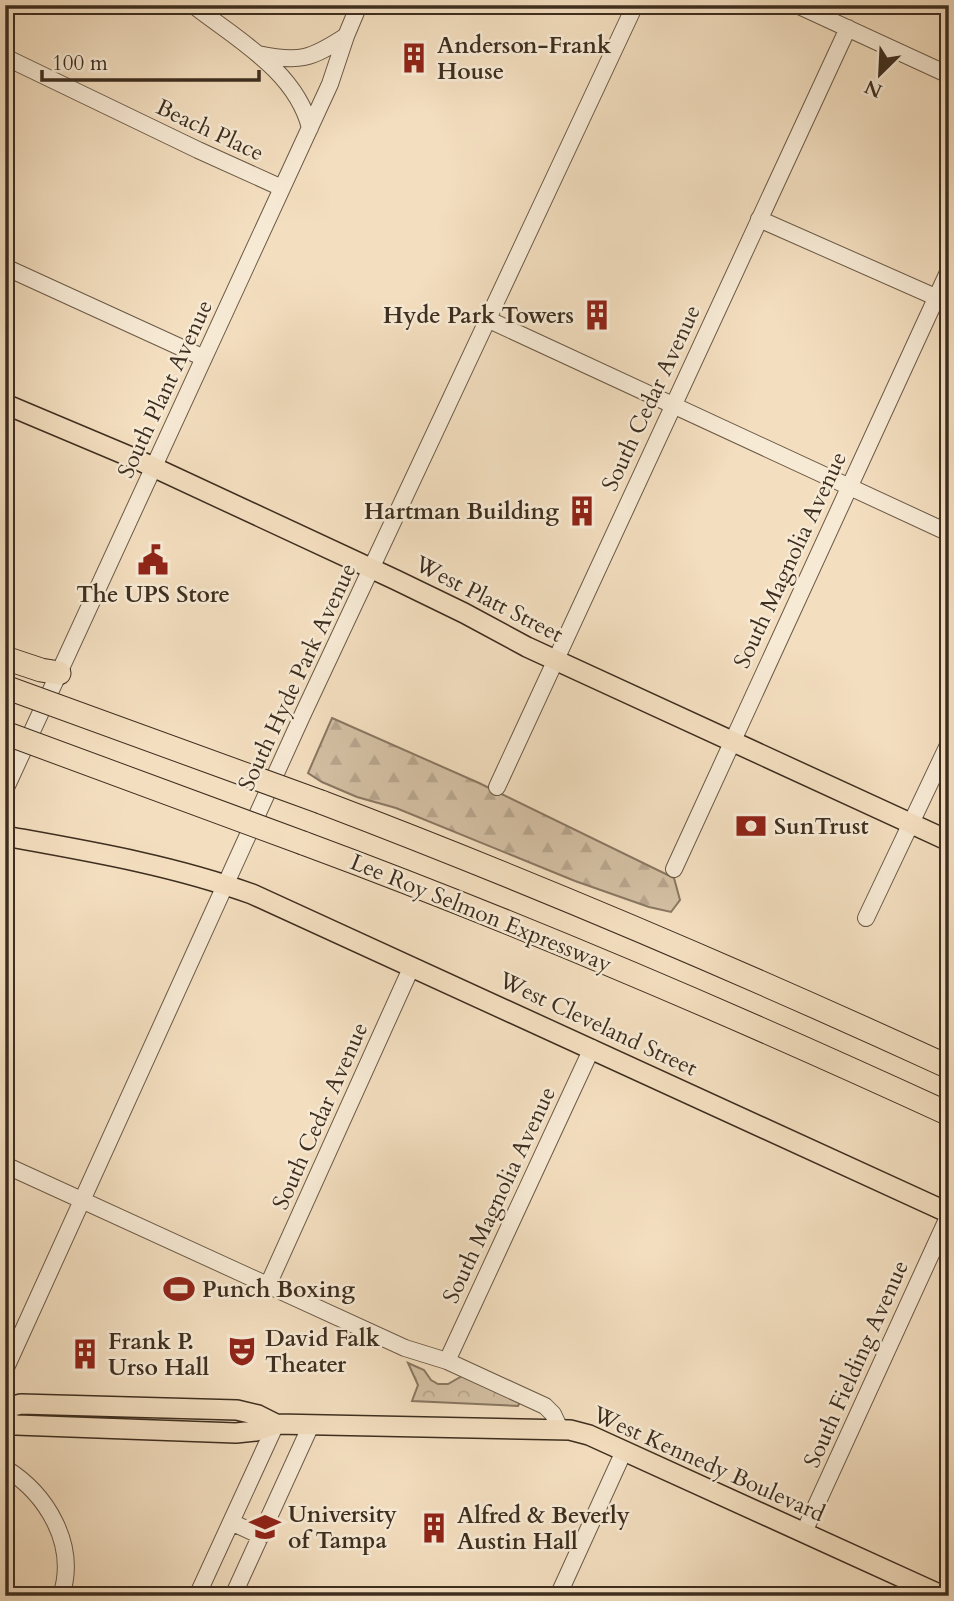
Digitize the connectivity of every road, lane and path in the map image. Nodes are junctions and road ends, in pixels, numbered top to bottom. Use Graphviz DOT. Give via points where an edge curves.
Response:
graph roads {
  1 [pos="193,5"];
  2 [pos="359,5"];
  3 [pos="371,5"];
  4 [pos="635,5"];
  5 [pos="797,5"];
  6 [pos="848,28"];
  7 [pos="346,36"];
  8 [pos="255,53"];
  9 [pos="5,57"];
  10 [pos="949,75"];
  11 [pos="330,83"];
  12 [pos="310,128"];
  13 [pos="282,188"];
  14 [pos="759,219"];
  15 [pos="5,267"];
  16 [pos="949,270"];
  17 [pos="943,300"];
  18 [pos="487,319"];
  19 [pos="204,358"];
  20 [pos="5,404"];
  21 [pos="673,407"];
  22 [pos="154,468"];
  23 [pos="850,487"];
  24 [pos="949,533"];
  25 [pos="372,569"];
  26 [pos="5,658"];
  27 [pos="555,660"];
  28 [pos="59,673"];
  29 [pos="5,687"];
  30 [pos="5,733"];
  31 [pos="731,742"];
  32 [pos="949,743"];
  33 [pos="497,787"];
  34 [pos="5,790"];
  35 [pos="911,824"];
  36 [pos="5,836"];
  37 [pos="949,841"];
  38 [pos="674,869"];
  39 [pos="225,885"];
  40 [pos="866,918"];
  41 [pos="412,966"];
  42 [pos="592,1048"];
  43 [pos="949,1067"];
  44 [pos="949,1114"];
  45 [pos="5,1166"];
  46 [pos="84,1202"];
  47 [pos="949,1214"];
  48 [pos="268,1285"];
  49 [pos="447,1361"];
  50 [pos="5,1370"];
  51 [pos="5,1408"];
  52 [pos="5,1421"];
  53 [pos="276,1424"];
  54 [pos="311,1425"];
  55 [pos="560,1429"];
  56 [pos="624,1451"];
  57 [pos="5,1468"];
  58 [pos="231,1522"];
  59 [pos="804,1532"];
  60 [pos="261,1536"];
  61 [pos="61,1596"];
  62 [pos="197,1596"];
  63 [pos="233,1596"];
  64 [pos="558,1596"];
  65 [pos="943,1596"];
  1 -- 8 [label="street"];
  2 -- 7 [label="street, South Plant Avenue"];
  3 -- 11 [label="street"];
  4 -- 18 [label="street, South Hyde Park Avenue"];
  5 -- 6 [label="street"];
  6 -- 10 [label="street"];
  6 -- 14 [label="street, South Cedar Avenue"];
  7 -- 8 [label="street" via="313,56 284,59"];
  7 -- 11 [label="street, South Plant Avenue"];
  8 -- 12 [label="street" via="298,96"];
  9 -- 13 [label="street, Beach Place"];
  11 -- 12 [label="street, South Plant Avenue"];
  12 -- 13 [label="street, South Plant Avenue"];
  13 -- 19 [label="street, South Plant Avenue"];
  14 -- 17 [label="street"];
  14 -- 21 [label="street, South Cedar Avenue"];
  15 -- 19 [label="street"];
  16 -- 17 [label="street, South Magnolia Avenue"];
  17 -- 23 [label="street, South Magnolia Avenue"];
  18 -- 21 [label="street"];
  18 -- 25 [label="street, South Hyde Park Avenue"];
  19 -- 22 [label="street, South Plant Avenue"];
  20 -- 22 [label="main road, West Platt Street"];
  21 -- 23 [label="street"];
  21 -- 27 [label="street, South Cedar Avenue"];
  22 -- 25 [label="main road, West Platt Street"];
  22 -- 28 [label="street, South Plant Avenue"];
  23 -- 24 [label="street"];
  23 -- 31 [label="street, South Magnolia Avenue"];
  25 -- 27 [label="main road, West Platt Street"];
  25 -- 39 [label="street, South Hyde Park Avenue"];
  26 -- 28 [label="highway"];
  27 -- 31 [label="main road, West Platt Street"];
  27 -- 33 [label="street, South Cedar Avenue"];
  28 -- 34 [label="street, South Plant Avenue"];
  29 -- 43 [label="highway, Lee Roy Selmon Expressway, bridge" via="321,803 625,923"];
  30 -- 44 [label="highway, Lee Roy Selmon Expressway, bridge" via="454,900 666,987"];
  31 -- 35 [label="main road, West Platt Street"];
  31 -- 38 [label="street, South Magnolia Avenue"];
  32 -- 35 [label="street"];
  35 -- 37 [label="main road, West Platt Street"];
  35 -- 40 [label="street"];
  36 -- 39 [label="main road, West Cleveland Street" via="119,857"];
  39 -- 41 [label="main road, West Cleveland Street"];
  39 -- 46 [label="street, South Hyde Park Avenue"];
  41 -- 42 [label="main road, West Cleveland Street"];
  41 -- 48 [label="street, South Cedar Avenue"];
  42 -- 47 [label="main road, West Cleveland Street"];
  42 -- 49 [label="street, South Magnolia Avenue"];
  45 -- 46 [label="street"];
  46 -- 48 [label="street"];
  46 -- 50 [label="street, South Hyde Park Avenue"];
  47 -- 59 [label="street, South Fielding Avenue"];
  48 -- 49 [label="street" via="405,1348"];
  49 -- 55 [label="street" via="545,1406"];
  51 -- 53 [label="main road, West Kennedy Boulevard" via="21,1404 236,1410"];
  52 -- 53 [label="main road, West Kennedy Boulevard" via="236,1433"];
  53 -- 54 [label="main road, West Kennedy Boulevard"];
  53 -- 58 [label="street"];
  54 -- 55 [label="main road, West Kennedy Boulevard"];
  54 -- 60 [label="street"];
  55 -- 56 [label="main road, West Kennedy Boulevard" via="589,1435"];
  56 -- 59 [label="main road, West Kennedy Boulevard"];
  56 -- 64 [label="street"];
  57 -- 61 [label="street" via="37,1493 59,1529 65,1575"];
  58 -- 60 [label="street"];
  58 -- 62 [label="street"];
  59 -- 65 [label="main road, West Kennedy Boulevard"];
  60 -- 63 [label="street"];
}
